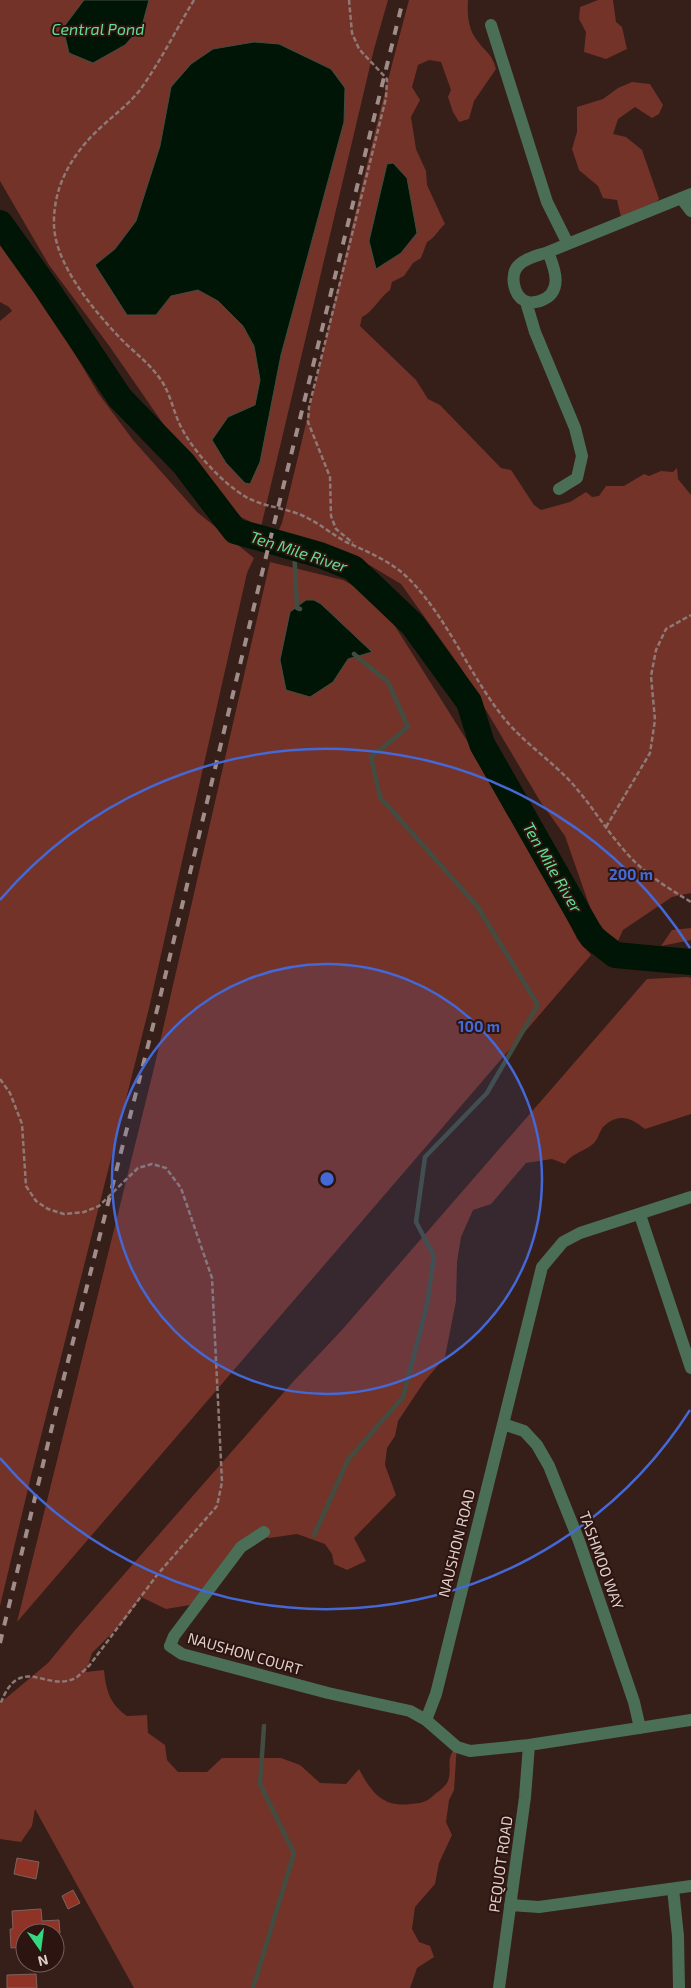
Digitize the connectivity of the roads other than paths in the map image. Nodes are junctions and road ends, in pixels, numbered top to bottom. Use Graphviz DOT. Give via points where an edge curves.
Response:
graph roads {
  1 [pos="491,25"];
  2 [pos="686,196"];
  3 [pos="691,211"];
  4 [pos="568,244"];
  5 [pos="548,252"];
  6 [pos="526,302"];
  7 [pos="559,489"];
  8 [pos="691,1197"];
  9 [pos="640,1215"];
  10 [pos="691,1368"];
  11 [pos="503,1424"];
  12 [pos="264,1532"];
  13 [pos="426,1720"];
  14 [pos="691,1720"];
  15 [pos="640,1728"];
  16 [pos="529,1745"];
  17 [pos="691,1886"];
  18 [pos="673,1889"];
  19 [pos="510,1905"];
  20 [pos="498,1988"];
  21 [pos="679,1988"];
  1 -- 4 [label="street" via="547,202"];
  2 -- 3 [label="street"];
  2 -- 4 [label="street"];
  4 -- 5 [label="street"];
  5 -- 6 [label="street" via="556,270 552,293 539,301"];
  5 -- 6 [label="street" via="520,264 514,273 515,288"];
  6 -- 7 [label="street" via="575,428 582,456 577,478"];
  8 -- 9 [label="street, NAUSHON ROAD"];
  9 -- 10 [label="street"];
  9 -- 11 [label="street, NAUSHON ROAD" via="580,1233 563,1242 542,1267"];
  11 -- 13 [label="street, NAUSHON ROAD" via="436,1694"];
  11 -- 15 [label="street, TASHMOO WAY" via="524,1431 549,1466 579,1541"];
  12 -- 13 [label="street, NAUSHON COURT" via="241,1547 174,1636 170,1646 182,1654 410,1711"];
  13 -- 16 [label="street" via="457,1747 470,1752"];
  14 -- 15 [label="street"];
  15 -- 16 [label="street"];
  16 -- 19 [label="street, PEQUOT ROAD"];
  17 -- 18 [label="street"];
  18 -- 19 [label="street" via="539,1907"];
  18 -- 21 [label="street"];
  19 -- 20 [label="street, PEQUOT ROAD"];
}
